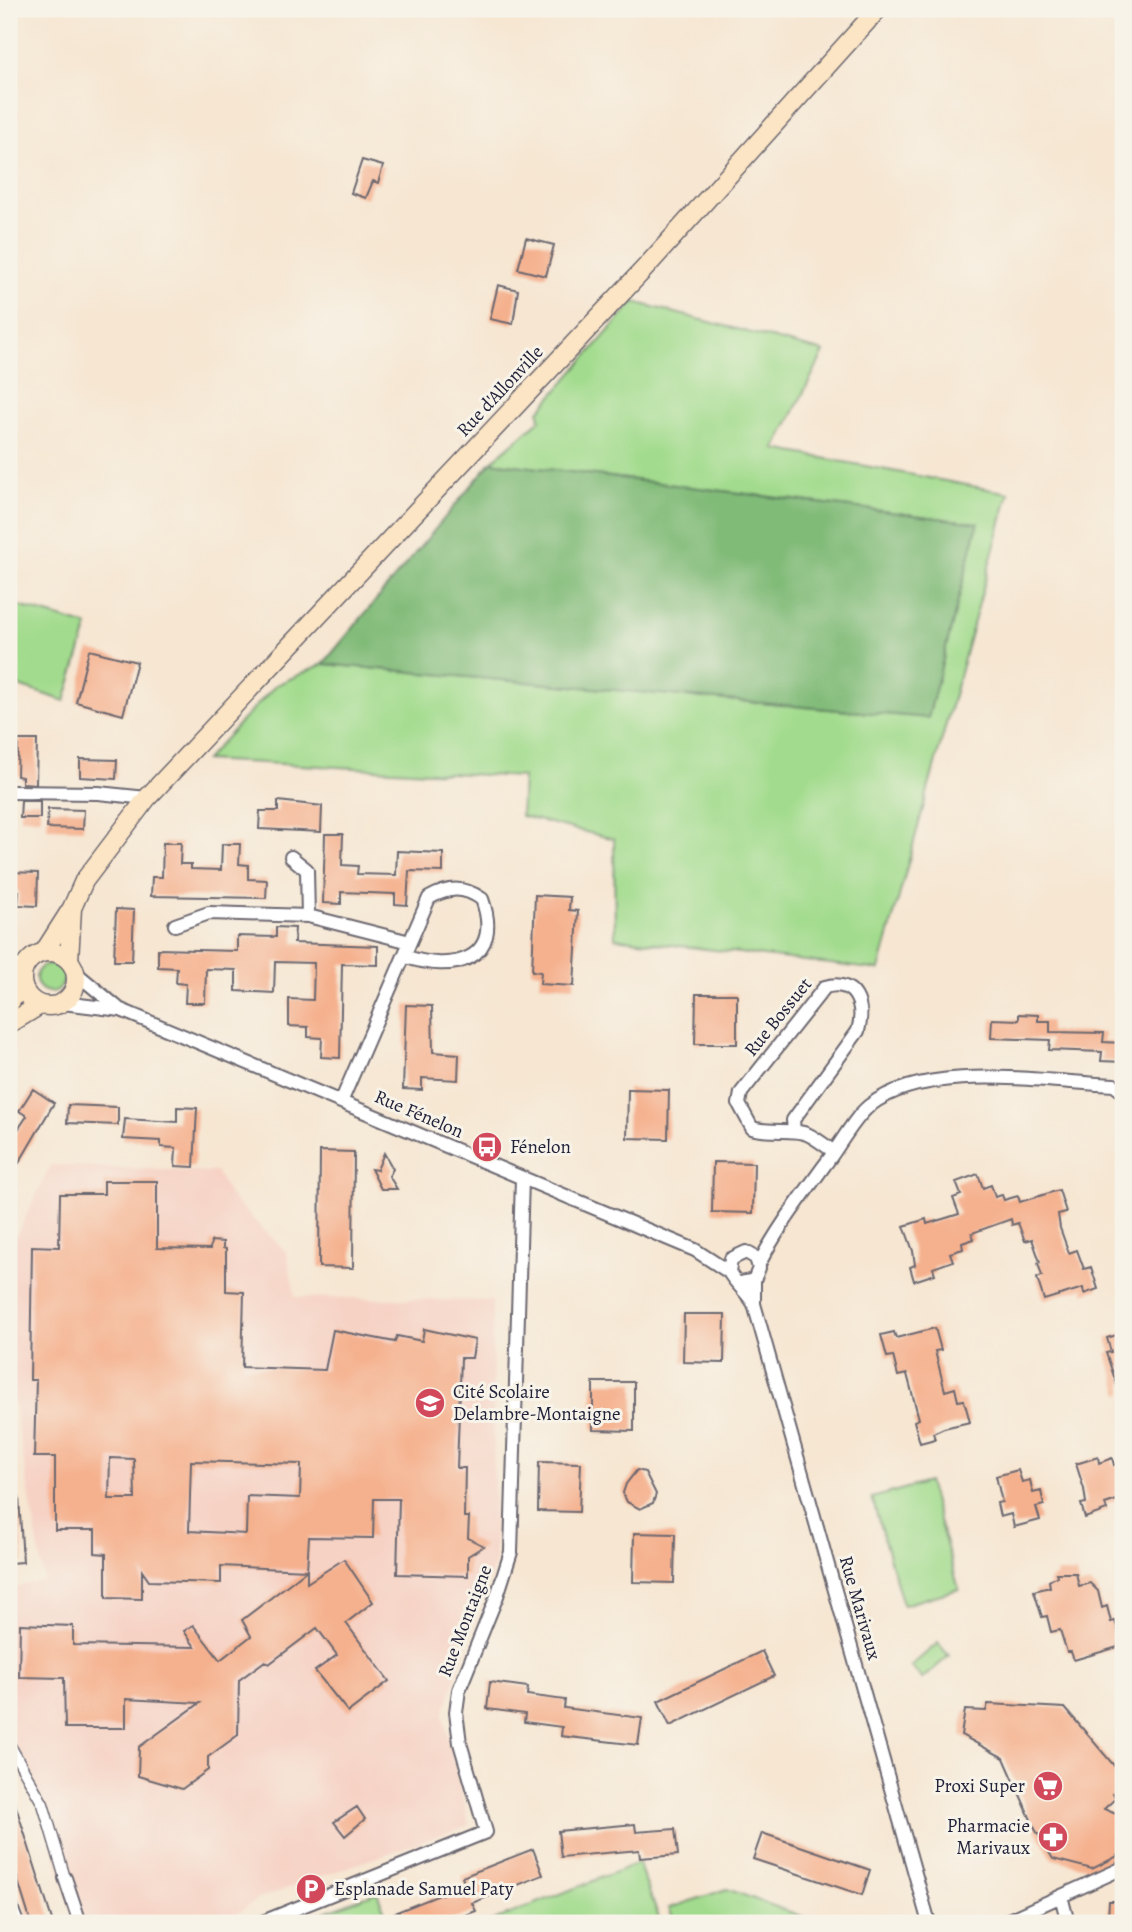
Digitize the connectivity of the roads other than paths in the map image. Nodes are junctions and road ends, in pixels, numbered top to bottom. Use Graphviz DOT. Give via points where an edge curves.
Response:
graph roads {
  1 [pos="877,9"];
  2 [pos="9,792"];
  3 [pos="147,798"];
  4 [pos="291,857"];
  5 [pos="72,908"];
  6 [pos="308,916"];
  7 [pos="175,925"];
  8 [pos="410,942"];
  9 [pos="44,952"];
  10 [pos="404,956"];
  11 [pos="73,967"];
  12 [pos="18,971"];
  13 [pos="63,1003"];
  14 [pos="9,1004"];
  15 [pos="40,1005"];
  16 [pos="121,1010"];
  17 [pos="9,1024"];
  18 [pos="1123,1091"];
  19 [pos="341,1102"];
  20 [pos="794,1131"];
  21 [pos="834,1152"];
  22 [pos="522,1178"];
  23 [pos="772,1238"];
  24 [pos="746,1252"];
  25 [pos="759,1264"];
  26 [pos="730,1265"];
  27 [pos="754,1280"];
  28 [pos="740,1283"];
  29 [pos="754,1304"];
  30 [pos="9,1744"];
  31 [pos="1123,1868"];
  32 [pos="65,1878"];
  33 [pos="1061,1896"];
  34 [pos="9,1902"];
  35 [pos="17,1923"];
  36 [pos="80,1923"];
  37 [pos="260,1923"];
  38 [pos="929,1923"];
  39 [pos="1002,1923"];
  40 [pos="1068,1923"];
  1 -- 3 [label="main road, Rue d'Allonville" via="646,267"];
  2 -- 3 [label="street"];
  3 -- 5 [label="main road, Rue d'Allonville" via="99,859"];
  4 -- 6 [label="street" via="307,870"];
  5 -- 9 [label="main road, Rue d'Allonville"];
  5 -- 11 [label="main road, Rue d'Allonville"];
  6 -- 7 [label="street" via="209,914"];
  6 -- 8 [label="street"];
  8 -- 10 [label="street"];
  8 -- 10 [label="street" via="429,898 456,888 482,899 489,931 484,947 473,957 436,963"];
  9 -- 11 [label="main road" via="58,953"];
  9 -- 12 [label="main road"];
  10 -- 19 [label="street"];
  11 -- 13 [label="main road" via="74,990"];
  11 -- 16 [label="street, Rue Fénelon"];
  12 -- 14 [label="main road"];
  12 -- 15 [label="main road" via="28,996"];
  13 -- 15 [label="main road"];
  13 -- 16 [label="street, Rue Fénelon"];
  15 -- 17 [label="main road"];
  16 -- 19 [label="street, Rue Fénelon"];
  18 -- 21 [label="street" via="1114,1086 1006,1080 946,1078 915,1084 869,1107"];
  19 -- 22 [label="street, Rue Fénelon"];
  20 -- 20 [label="street, Rue Bossuet" via="770,1134 752,1128 739,1104 741,1093 825,987 846,986 860,1004 858,1031 793,1120"];
  20 -- 21 [label="street, Rue Bossuet" via="807,1133"];
  21 -- 23 [label="street"];
  22 -- 26 [label="street, Rue Fénelon"];
  22 -- 37 [label="street, Rue Montaigne" via="511,1552 498,1596 458,1690 456,1712 460,1744 486,1832"];
  23 -- 24 [label="street"];
  23 -- 25 [label="street"];
  24 -- 25 [label="street"];
  24 -- 26 [label="street"];
  25 -- 27 [label="street"];
  26 -- 28 [label="street"];
  27 -- 28 [label="street"];
  27 -- 29 [label="street, Rue Marivaux"];
  28 -- 29 [label="street, Rue Marivaux"];
  29 -- 38 [label="street, Rue Marivaux"];
  30 -- 32 [label="street" via="43,1804"];
  31 -- 33 [label="street"];
  32 -- 36 [label="street"];
  33 -- 39 [label="street"];
  33 -- 40 [label="street"];
  34 -- 35 [label="street"];
}
